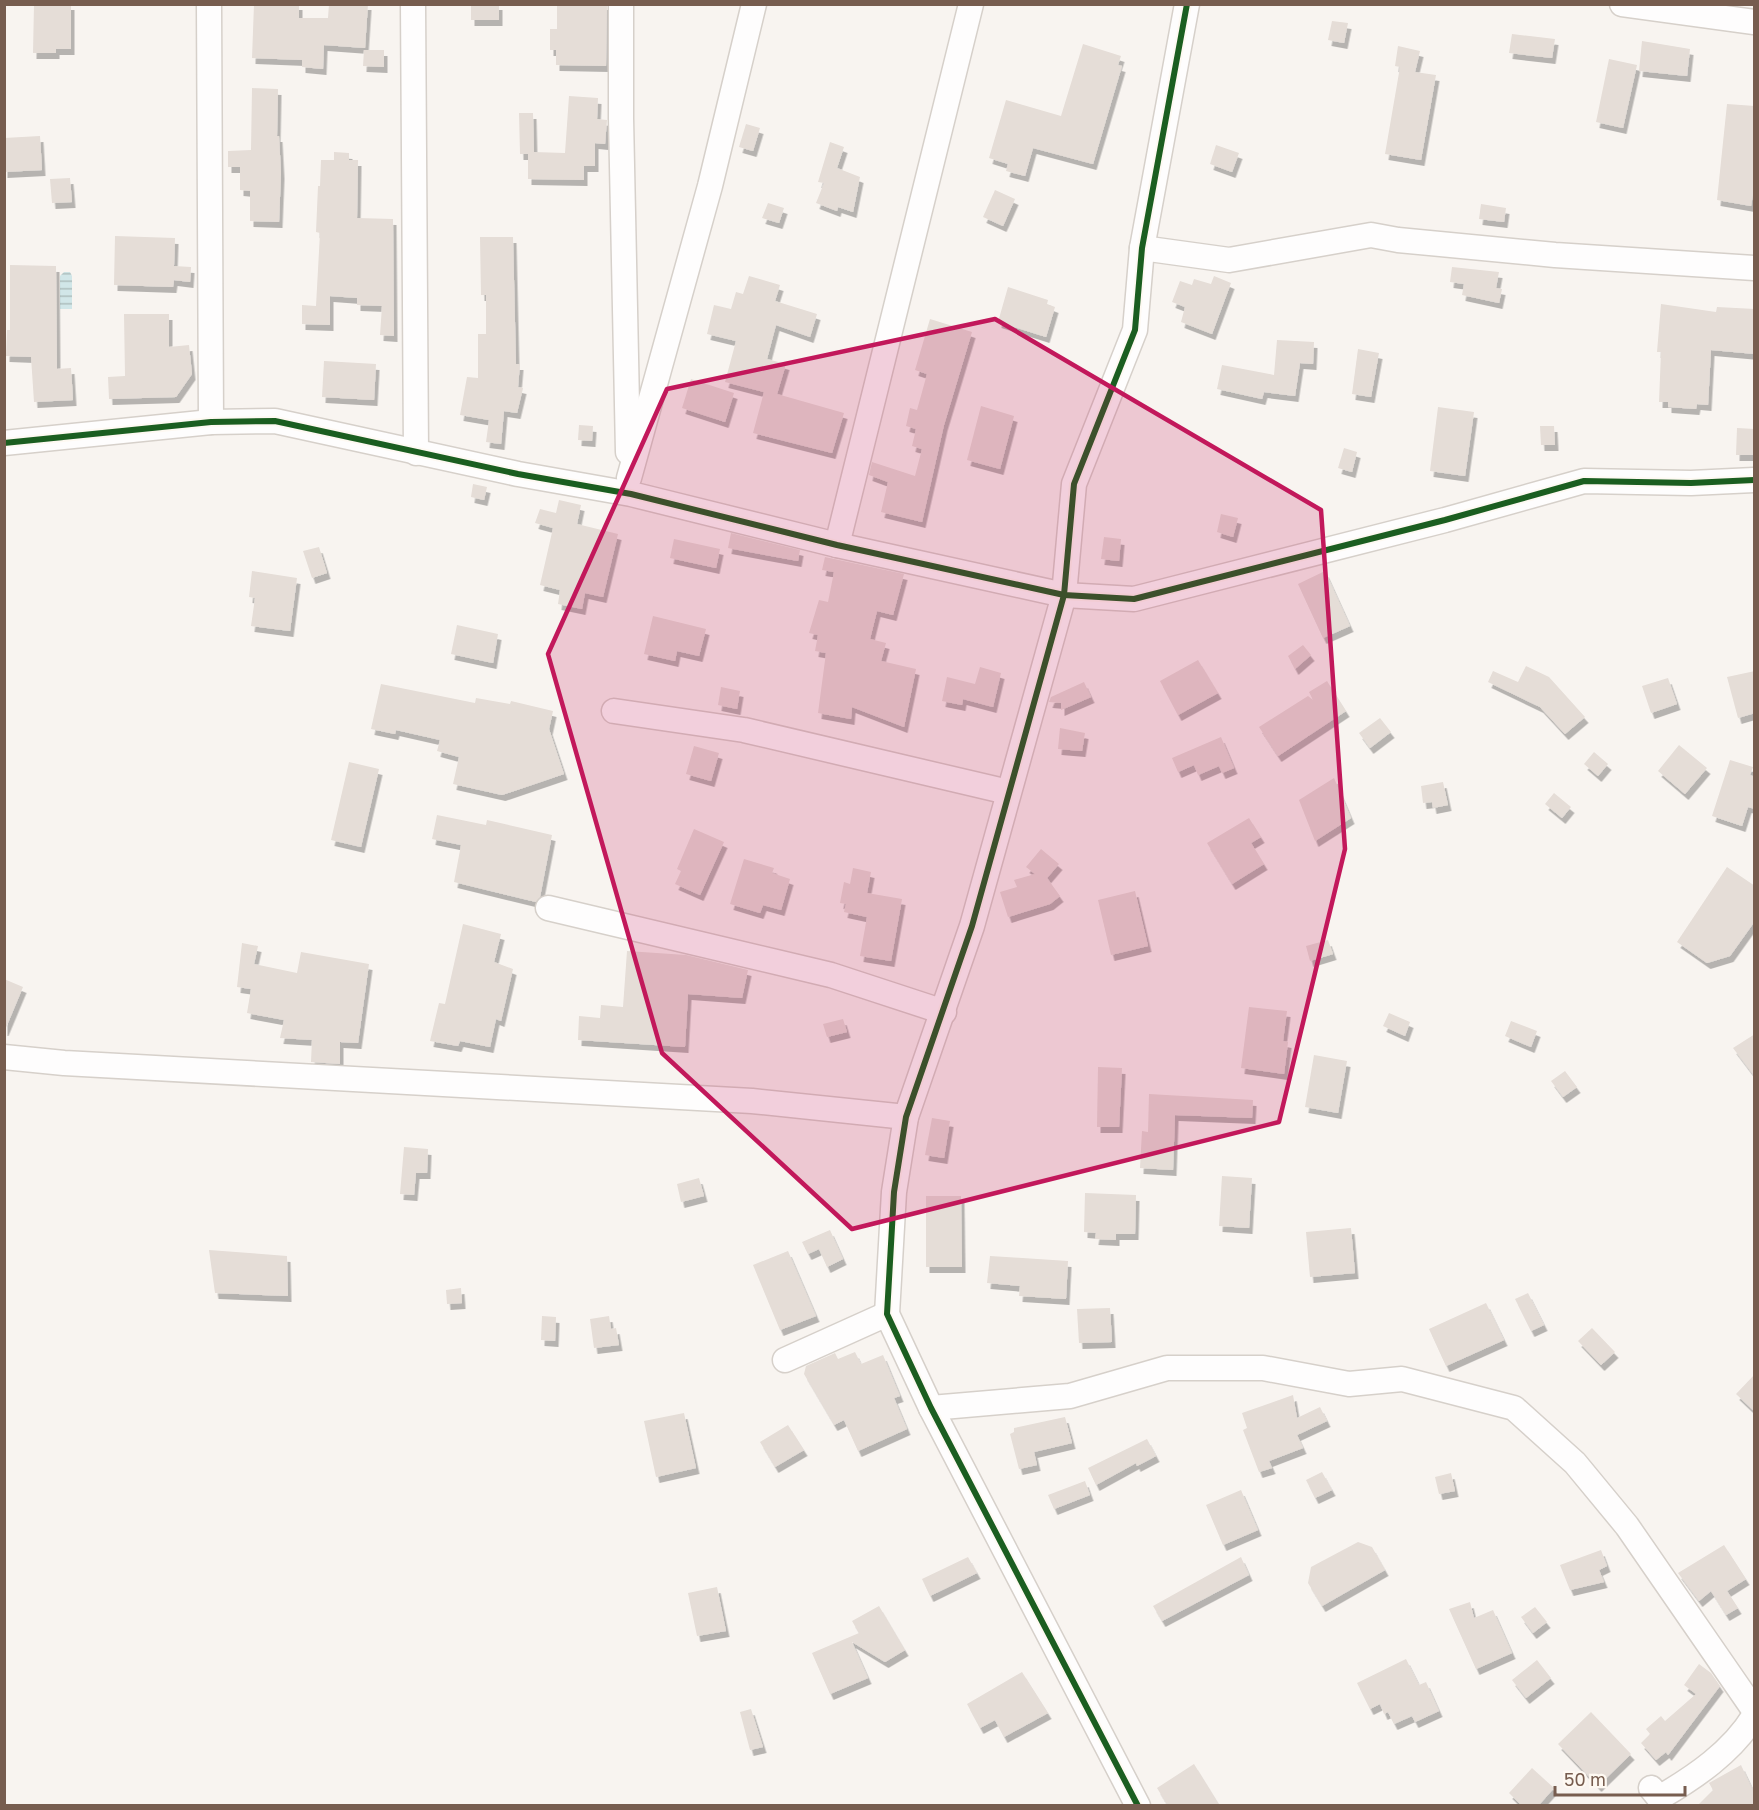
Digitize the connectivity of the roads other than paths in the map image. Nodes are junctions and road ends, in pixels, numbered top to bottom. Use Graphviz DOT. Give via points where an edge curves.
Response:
graph roads {
  1 [pos="209,4"];
  2 [pos="413,4"];
  3 [pos="621,4"];
  4 [pos="754,4"];
  5 [pos="971,4"];
  6 [pos="1187,4"];
  7 [pos="1622,4"];
  8 [pos="1755,22"];
  9 [pos="1142,248"];
  10 [pos="1755,268"];
  11 [pos="210,422"];
  12 [pos="4,443"];
  13 [pos="416,453"];
  14 [pos="1755,480"];
  15 [pos="630,486"];
  16 [pos="837,546"];
  17 [pos="1064,595"];
  18 [pos="614,711"];
  19 [pos="1008,792"];
  20 [pos="548,908"];
  21 [pos="944,1012"];
  22 [pos="4,1057"];
  23 [pos="906,1117"];
  24 [pos="886,1314"];
  25 [pos="785,1360"];
  26 [pos="931,1408"];
  27 [pos="1755,1710"];
  28 [pos="1755,1716"];
  29 [pos="1651,1788"];
  30 [pos="1138,1806"];
  1 -- 11 [label="street"];
  2 -- 13 [label="street"];
  3 -- 15 [label="street"];
  4 -- 15 [label="street"];
  5 -- 16 [label="street"];
  6 -- 9 [label="street"];
  7 -- 8 [label="street"];
  9 -- 10 [label="street" via="1229,260 1371,235 1555,255"];
  9 -- 17 [label="street" via="1135,330 1074,484"];
  11 -- 12 [label="street"];
  11 -- 13 [label="street" via="275,421"];
  13 -- 15 [label="street"];
  14 -- 17 [label="street" via="1584,481 1134,599"];
  15 -- 16 [label="street"];
  16 -- 17 [label="street"];
  17 -- 19 [label="street"];
  18 -- 19 [label="street" via="744,730"];
  19 -- 21 [label="street"];
  20 -- 21 [label="street" via="831,975"];
  21 -- 23 [label="street"];
  22 -- 23 [label="street" via="752,1101"];
  23 -- 24 [label="street" via="894,1192"];
  24 -- 25 [label="street"];
  24 -- 26 [label="street"];
  26 -- 27 [label="street" via="1070,1396 1167,1368 1263,1368 1349,1384 1402,1379 1514,1408 1575,1463 1627,1526"];
  26 -- 30 [label="street"];
  28 -- 29 [label="street" via="1744,1734 1694,1777 1659,1798"];
}
